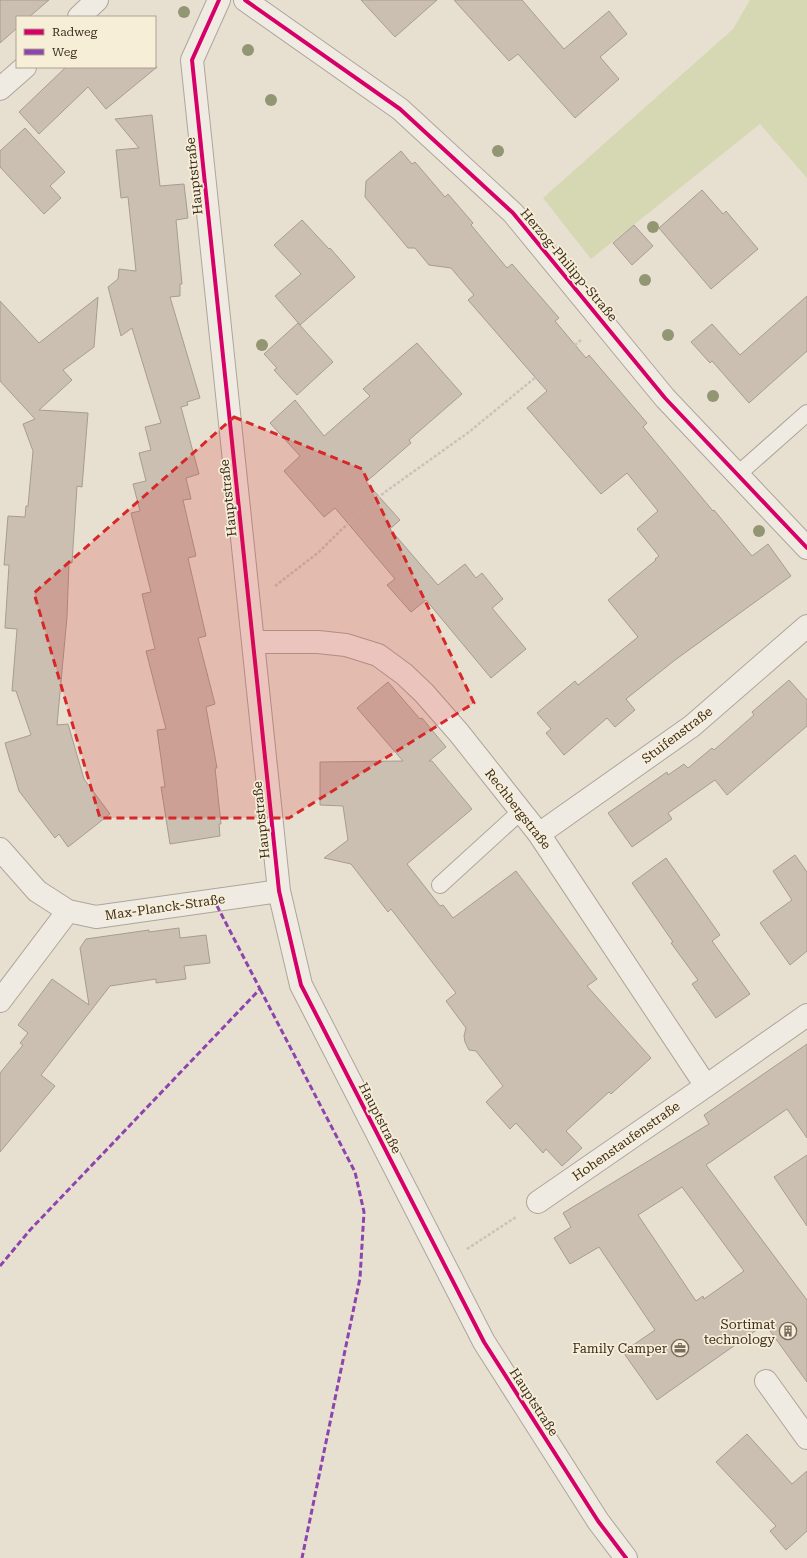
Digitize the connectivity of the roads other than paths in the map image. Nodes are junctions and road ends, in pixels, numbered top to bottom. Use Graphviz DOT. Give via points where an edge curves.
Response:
graph roads {
  1 [pos="97,0"];
  2 [pos="219,0"];
  3 [pos="245,0"];
  4 [pos="80,16"];
  5 [pos="24,68"];
  6 [pos="0,89"];
  7 [pos="807,413"];
  8 [pos="737,475"];
  9 [pos="807,548"];
  10 [pos="807,626"];
  11 [pos="253,642"];
  12 [pos="520,812"];
  13 [pos="539,834"];
  14 [pos="0,849"];
  15 [pos="440,885"];
  16 [pos="279,891"];
  17 [pos="68,911"];
  18 [pos="0,1000"];
  19 [pos="807,1015"];
  20 [pos="706,1086"];
  21 [pos="538,1202"];
  22 [pos="766,1381"];
  23 [pos="807,1438"];
  24 [pos="626,1558"];
  1 -- 4 [label="street"];
  2 -- 11 [label="street, Hauptstraße" via="192,60"];
  3 -- 8 [label="street, Herzog-Philipp-Straße" via="400,109 513,212 665,398"];
  5 -- 6 [label="street"];
  7 -- 8 [label="lane"];
  8 -- 9 [label="street, Herzog-Philipp-Straße"];
  10 -- 13 [label="street, Stuifenstraße" via="692,726"];
  11 -- 12 [label="street, Rechbergstraße" via="318,642 346,645 378,655 424,693 459,733"];
  11 -- 16 [label="street, Hauptstraße"];
  12 -- 13 [label="street, Rechbergstraße"];
  12 -- 15 [label="lane"];
  13 -- 20 [label="street, Rechbergstraße"];
  14 -- 17 [label="street" via="37,891"];
  16 -- 17 [label="street, Max-Planck-Straße" via="96,917"];
  16 -- 24 [label="street, Hauptstraße" via="301,985 484,1342 598,1521"];
  17 -- 18 [label="street"];
  19 -- 20 [label="street, Hohenstaufenstraße"];
  20 -- 21 [label="street, Hohenstaufenstraße"];
  22 -- 23 [label="street"];
}
